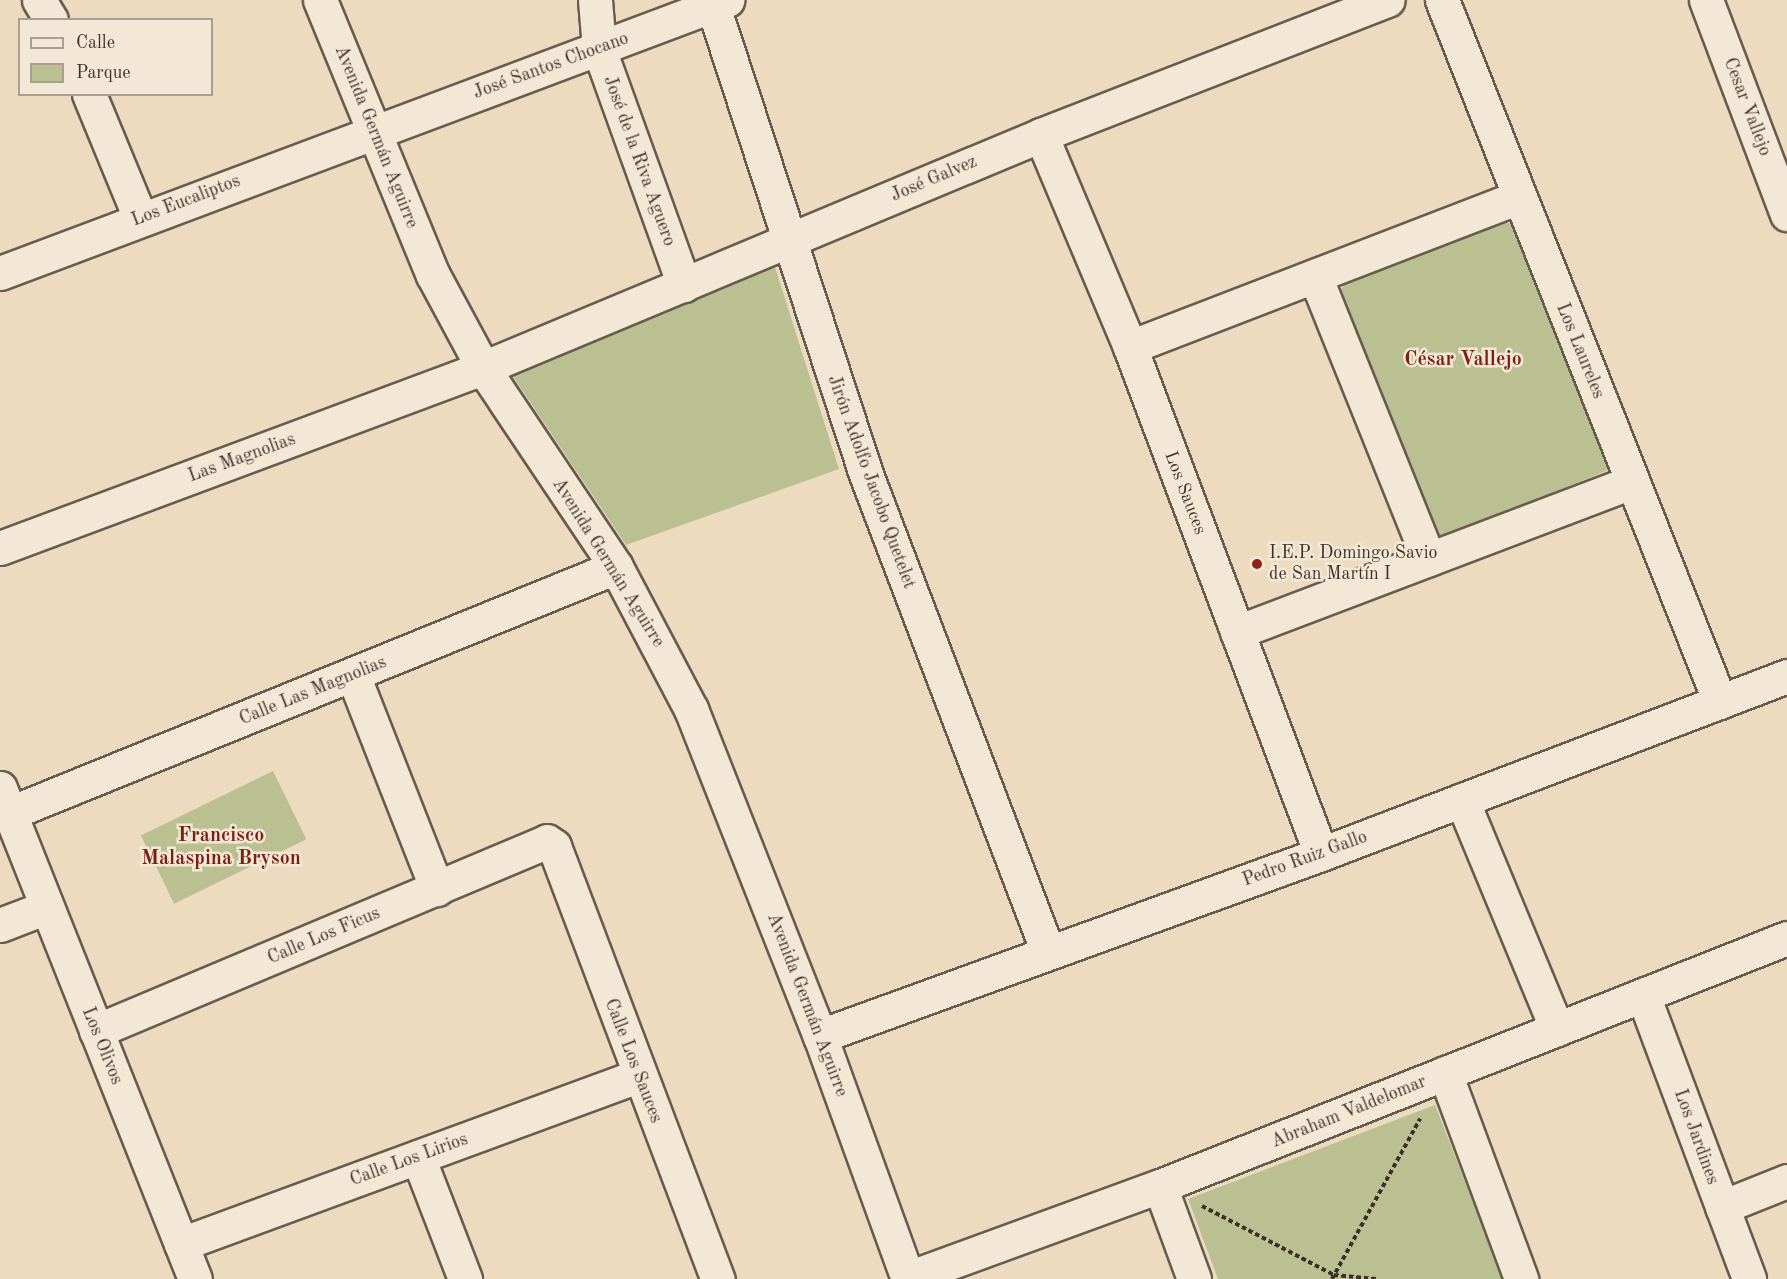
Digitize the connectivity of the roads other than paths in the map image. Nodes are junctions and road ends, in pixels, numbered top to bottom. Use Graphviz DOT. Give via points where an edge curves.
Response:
graph roads {
  1 [pos="39,0"];
  2 [pos="320,0"];
  3 [pos="595,0"];
  4 [pos="1388,0"];
  5 [pos="1442,0"];
  6 [pos="1706,0"];
  7 [pos="720,3"];
  8 [pos="50,18"];
  9 [pos="599,49"];
  10 [pos="90,96"];
  11 [pos="374,130"];
  12 [pos="1041,135"];
  13 [pos="1775,147"];
  14 [pos="1518,197"];
  15 [pos="1787,214"];
  16 [pos="140,218"];
  17 [pos="785,241"];
  18 [pos="0,273"];
  19 [pos="1315,276"];
  20 [pos="684,285"];
  21 [pos="1130,347"];
  22 [pos="483,368"];
  23 [pos="1632,482"];
  24 [pos="0,548"];
  25 [pos="1429,559"];
  26 [pos="616,567"];
  27 [pos="1238,632"];
  28 [pos="353,675"];
  29 [pos="1787,676"];
  30 [pos="1720,702"];
  31 [pos="1462,800"];
  32 [pos="5,801"];
  33 [pos="551,843"];
  34 [pos="1322,854"];
  35 [pos="437,889"];
  36 [pos="47,907"];
  37 [pos="0,925"];
  38 [pos="1787,938"];
  39 [pos="1048,952"];
  40 [pos="1643,995"];
  41 [pos="1557,1029"];
  42 [pos="96,1031"];
  43 [pos="820,1035"];
  44 [pos="1445,1073"];
  45 [pos="637,1076"];
  46 [pos="418,1157"];
  47 [pos="1787,1182"];
  48 [pos="1160,1186"];
  49 [pos="1722,1207"];
  50 [pos="181,1244"];
  51 [pos="195,1279"];
  52 [pos="465,1279"];
  53 [pos="718,1279"];
  54 [pos="908,1279"];
  55 [pos="1194,1279"];
  56 [pos="1521,1279"];
  57 [pos="1749,1279"];
  1 -- 8 [label="street"];
  2 -- 11 [label="street, Avenida Germán Aguirre"];
  3 -- 9 [label="street, José de la Riva Aguero"];
  4 -- 12 [label="street, José Galvez"];
  5 -- 14 [label="street, Los Laureles"];
  6 -- 13 [label="street, Cesar Vallejo"];
  7 -- 9 [label="street, José Santos Chocano"];
  7 -- 17 [label="street, Jirón Adolfo Jacobo Quetelet"];
  9 -- 11 [label="street, José Santos Chocano"];
  9 -- 20 [label="street, José de la Riva Aguero"];
  10 -- 16 [label="street"];
  11 -- 16 [label="street, Los Eucaliptos"];
  11 -- 22 [label="street, Avenida Germán Aguirre" via="433,276"];
  12 -- 17 [label="street, José Galvez"];
  12 -- 21 [label="street, Los Sauces"];
  13 -- 15 [label="street, Cesar Vallejo"];
  14 -- 19 [label="street"];
  14 -- 23 [label="street, Los Laureles"];
  16 -- 18 [label="street, Los Eucaliptos"];
  17 -- 20 [label="street, José Galvez"];
  17 -- 39 [label="street, Jirón Adolfo Jacobo Quetelet" via="864,469"];
  19 -- 21 [label="street"];
  19 -- 25 [label="street"];
  20 -- 22 [label="street, José Galvez"];
  21 -- 27 [label="street, Los Sauces"];
  22 -- 24 [label="street, Las Magnolias"];
  22 -- 26 [label="street, Avenida Germán Aguirre"];
  23 -- 25 [label="street"];
  23 -- 30 [label="street, Los Laureles"];
  25 -- 27 [label="street"];
  26 -- 28 [label="street, Calle Las Magnolias"];
  26 -- 43 [label="street, Avenida Germán Aguirre" via="691,709"];
  27 -- 34 [label="street, Los Sauces"];
  28 -- 32 [label="street, Calle Las Magnolias"];
  28 -- 35 [label="street"];
  29 -- 30 [label="street, Pedro Ruiz Gallo"];
  30 -- 31 [label="street, Pedro Ruiz Gallo"];
  31 -- 34 [label="street, Pedro Ruiz Gallo"];
  31 -- 41 [label="street"];
  32 -- 36 [label="street, Los Olivos"];
  33 -- 35 [label="street, Calle Los Ficus"];
  33 -- 45 [label="street, Calle Los Sauces"];
  34 -- 39 [label="street, Pedro Ruiz Gallo"];
  35 -- 42 [label="street, Calle Los Ficus"];
  36 -- 37 [label="street"];
  36 -- 42 [label="street, Los Olivos"];
  38 -- 40 [label="street, Abraham Valdelomar"];
  39 -- 43 [label="street, Pedro Ruiz Gallo"];
  40 -- 41 [label="street, Abraham Valdelomar"];
  40 -- 49 [label="street, Los Jardines"];
  41 -- 44 [label="street, Abraham Valdelomar"];
  42 -- 50 [label="street, Los Olivos"];
  43 -- 54 [label="street, Avenida Germán Aguirre"];
  44 -- 48 [label="street, Abraham Valdelomar"];
  44 -- 56 [label="street"];
  45 -- 46 [label="street, Calle Los Lirios"];
  45 -- 53 [label="street, Calle Los Sauces"];
  46 -- 50 [label="street, Calle Los Lirios"];
  46 -- 52 [label="street"];
  47 -- 49 [label="street"];
  48 -- 54 [label="street, Abraham Valdelomar"];
  48 -- 55 [label="street"];
  49 -- 57 [label="street, Los Jardines"];
  50 -- 51 [label="street, Los Olivos"];
}
